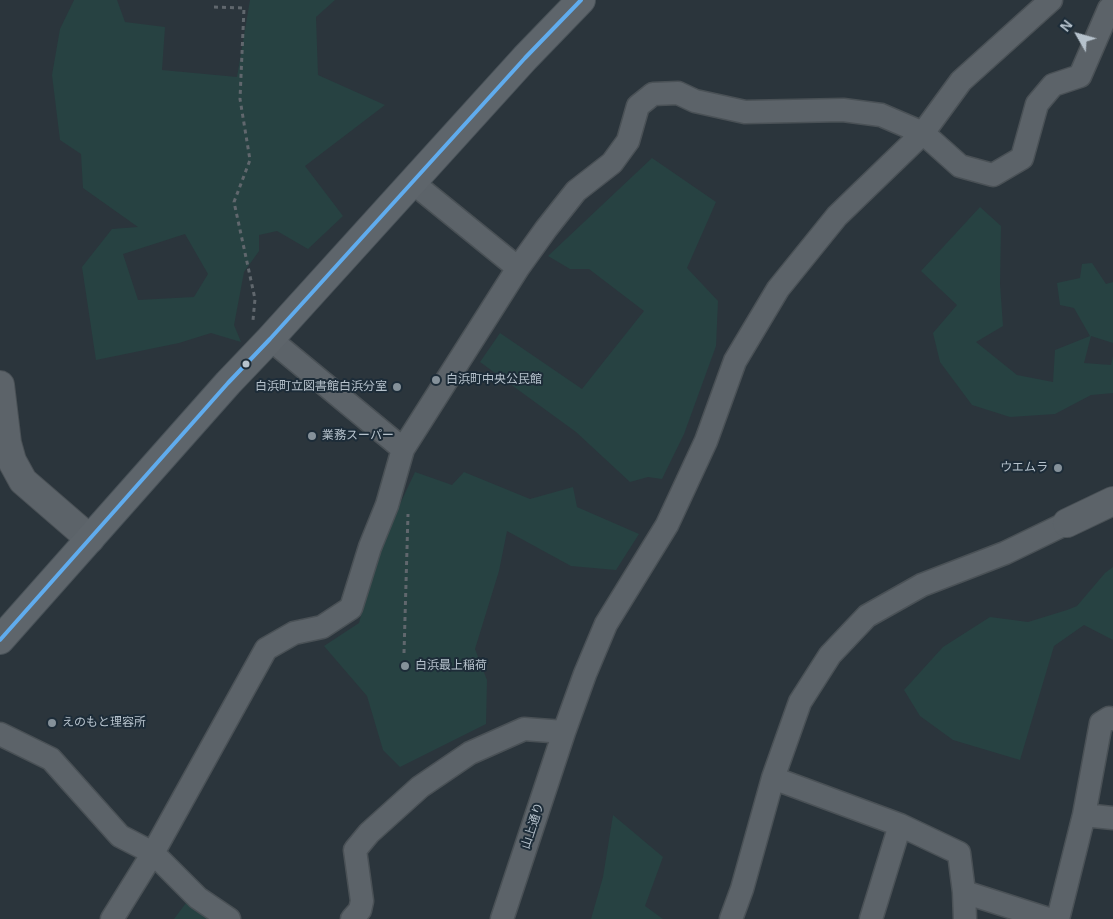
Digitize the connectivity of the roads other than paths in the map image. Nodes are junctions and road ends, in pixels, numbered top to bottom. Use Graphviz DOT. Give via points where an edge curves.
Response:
graph roads {
  1 [pos="581,0"];
  2 [pos="1051,0"];
  3 [pos="1113,8"];
  4 [pos="923,133"];
  5 [pos="412,182"];
  6 [pos="518,268"];
  7 [pos="262,332"];
  8 [pos="0,385"];
  9 [pos="403,449"];
  10 [pos="1113,501"];
  11 [pos="1067,523"];
  12 [pos="90,539"];
  13 [pos="0,640"];
  14 [pos="1113,719"];
  15 [pos="564,732"];
  16 [pos="0,734"];
  17 [pos="773,778"];
  18 [pos="1084,815"];
  19 [pos="1113,818"];
  20 [pos="900,825"];
  21 [pos="153,853"];
  22 [pos="964,892"];
  23 [pos="112,919"];
  24 [pos="229,919"];
  25 [pos="352,919"];
  26 [pos="502,919"];
  27 [pos="731,919"];
  28 [pos="870,919"];
  29 [pos="965,919"];
  30 [pos="1048,919"];
  31 [pos="1058,919"];
  1 -- 5 [label="main road"];
  2 -- 4 [label="street, 山上通り" via="961,81"];
  3 -- 4 [label="street" via="1108,9 1080,76 1053,84 1037,104 1022,158 993,175 960,166"];
  4 -- 6 [label="street" via="881,115 843,110 745,112 695,101 678,93 653,94 638,106 628,141 612,163 576,191"];
  4 -- 15 [label="street, 山上通り" via="837,216 778,288 735,361 706,441 667,525 606,624"];
  5 -- 6 [label="street"];
  5 -- 7 [label="main road"];
  6 -- 9 [label="street"];
  7 -- 9 [label="street"];
  7 -- 12 [label="main road" via="228,383"];
  8 -- 12 [label="street" via="7,443 23,482"];
  9 -- 21 [label="street" via="388,505 370,547 351,608 322,627 294,633 266,649"];
  10 -- 11 [label="street"];
  11 -- 17 [label="street" via="1005,553 922,585 867,616 830,655 800,702"];
  12 -- 13 [label="main road"];
  14 -- 18 [label="street" via="1101,723"];
  15 -- 25 [label="street" via="524,729 470,753 398,806 355,850 362,901 360,910"];
  15 -- 26 [label="street, 山上通り"];
  16 -- 21 [label="street" via="51,759 120,836"];
  17 -- 20 [label="street"];
  17 -- 27 [label="street"];
  18 -- 19 [label="street"];
  18 -- 31 [label="street"];
  20 -- 22 [label="street" via="959,853"];
  20 -- 28 [label="street"];
  21 -- 23 [label="street"];
  21 -- 24 [label="street" via="198,898"];
  22 -- 29 [label="street"];
  22 -- 30 [label="street"];
}
